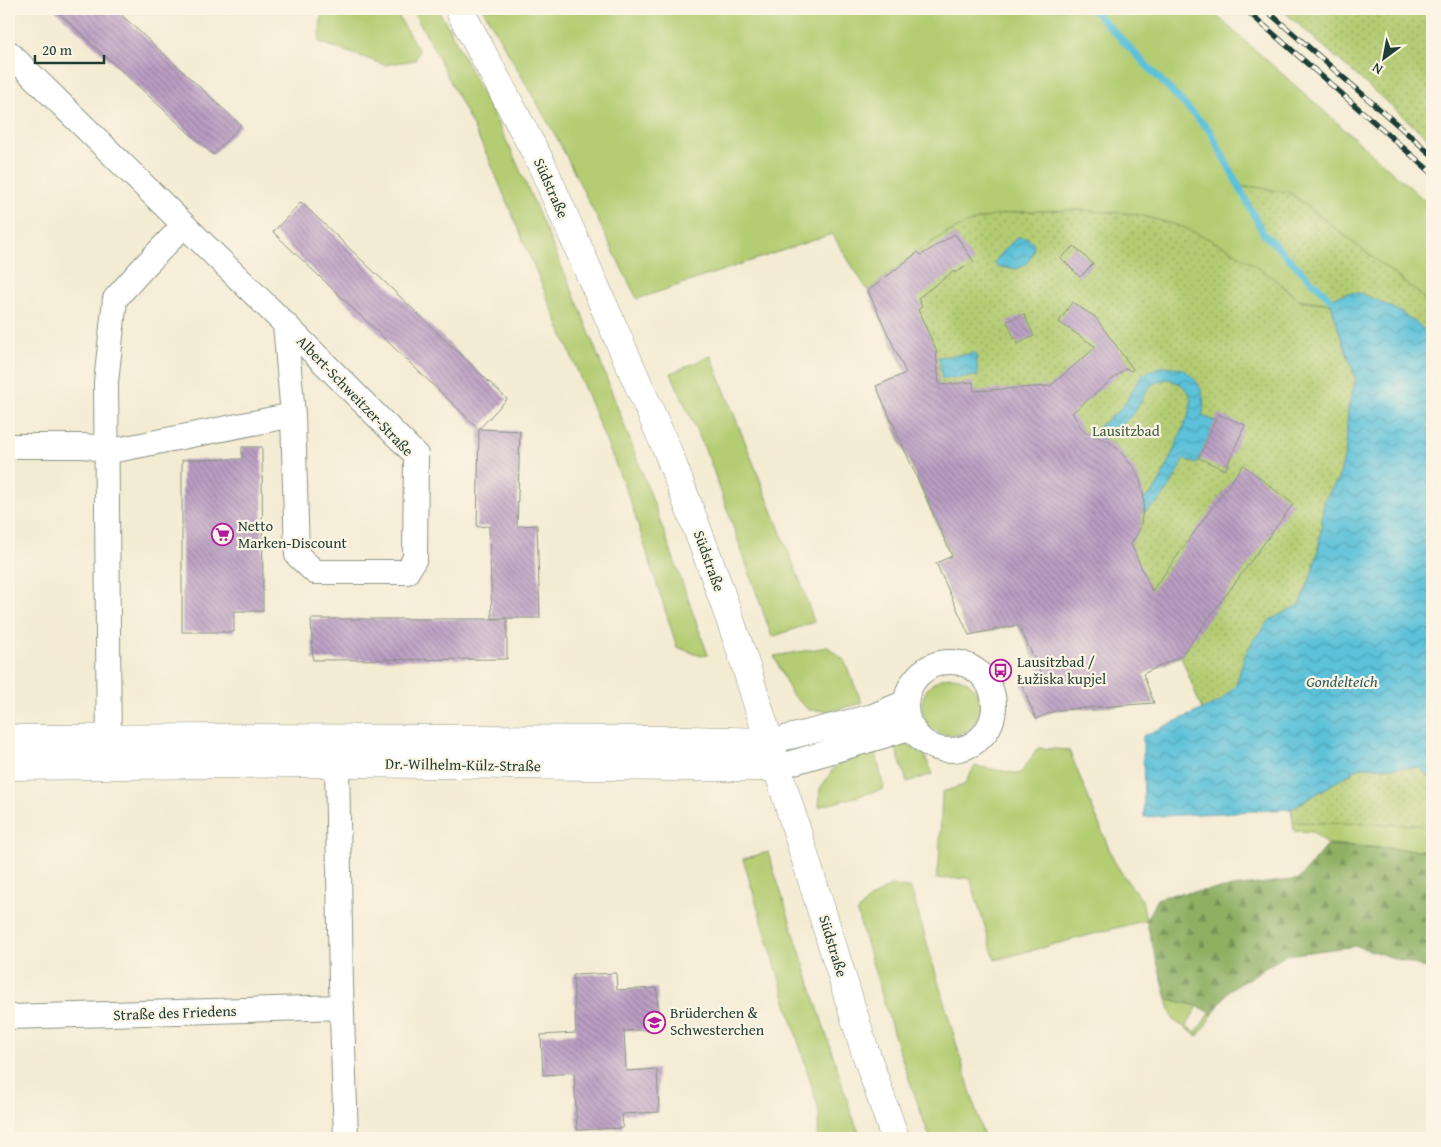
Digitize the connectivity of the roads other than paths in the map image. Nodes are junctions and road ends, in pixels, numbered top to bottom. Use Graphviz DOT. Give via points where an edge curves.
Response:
graph roads {
  1 [pos="459,9"];
  2 [pos="9,53"];
  3 [pos="184,225"];
  4 [pos="286,324"];
  5 [pos="293,414"];
  6 [pos="9,446"];
  7 [pos="106,452"];
  8 [pos="906,702"];
  9 [pos="912,727"];
  10 [pos="9,739"];
  11 [pos="110,739"];
  12 [pos="773,755"];
  13 [pos="337,763"];
  14 [pos="9,766"];
  15 [pos="109,766"];
  16 [pos="342,1007"];
  17 [pos="9,1018"];
  18 [pos="346,1138"];
  19 [pos="895,1138"];
  1 -- 12 [label="street, Südstraße" via="541,163 668,452 742,654"];
  2 -- 3 [label="street, Albert-Schweitzer-Straße"];
  3 -- 4 [label="street, Albert-Schweitzer-Straße"];
  3 -- 7 [label="street" via="115,299 106,382"];
  4 -- 5 [label="street, Albert-Schweitzer-Straße"];
  4 -- 5 [label="street, Albert-Schweitzer-Straße" via="416,455 415,558 407,572 315,572 297,555"];
  5 -- 7 [label="street"];
  6 -- 7 [label="street" via="83,446"];
  7 -- 11 [label="street"];
  8 -- 9 [label="street"];
  8 -- 9 [label="street" via="911,685 923,671 942,662 965,664 978,671 993,694 992,722 969,746 952,750 938,748 922,740"];
  8 -- 12 [label="street, Dr.-Wilhelm-Külz-Straße"];
  9 -- 12 [label="street, Dr.-Wilhelm-Külz-Straße" via="880,737"];
  10 -- 11 [label="street, Dr.-Wilhelm-Külz-Straße"];
  11 -- 12 [label="street, Dr.-Wilhelm-Külz-Straße" via="659,740"];
  11 -- 15 [label="street"];
  12 -- 13 [label="street, Dr.-Wilhelm-Külz-Straße" via="690,767"];
  12 -- 19 [label="street, Südstraße" via="864,1051"];
  13 -- 15 [label="street, Dr.-Wilhelm-Külz-Straße"];
  13 -- 16 [label="street"];
  14 -- 15 [label="street, Dr.-Wilhelm-Külz-Straße"];
  16 -- 17 [label="street, Straße des Friedens"];
  16 -- 18 [label="street"];
}
